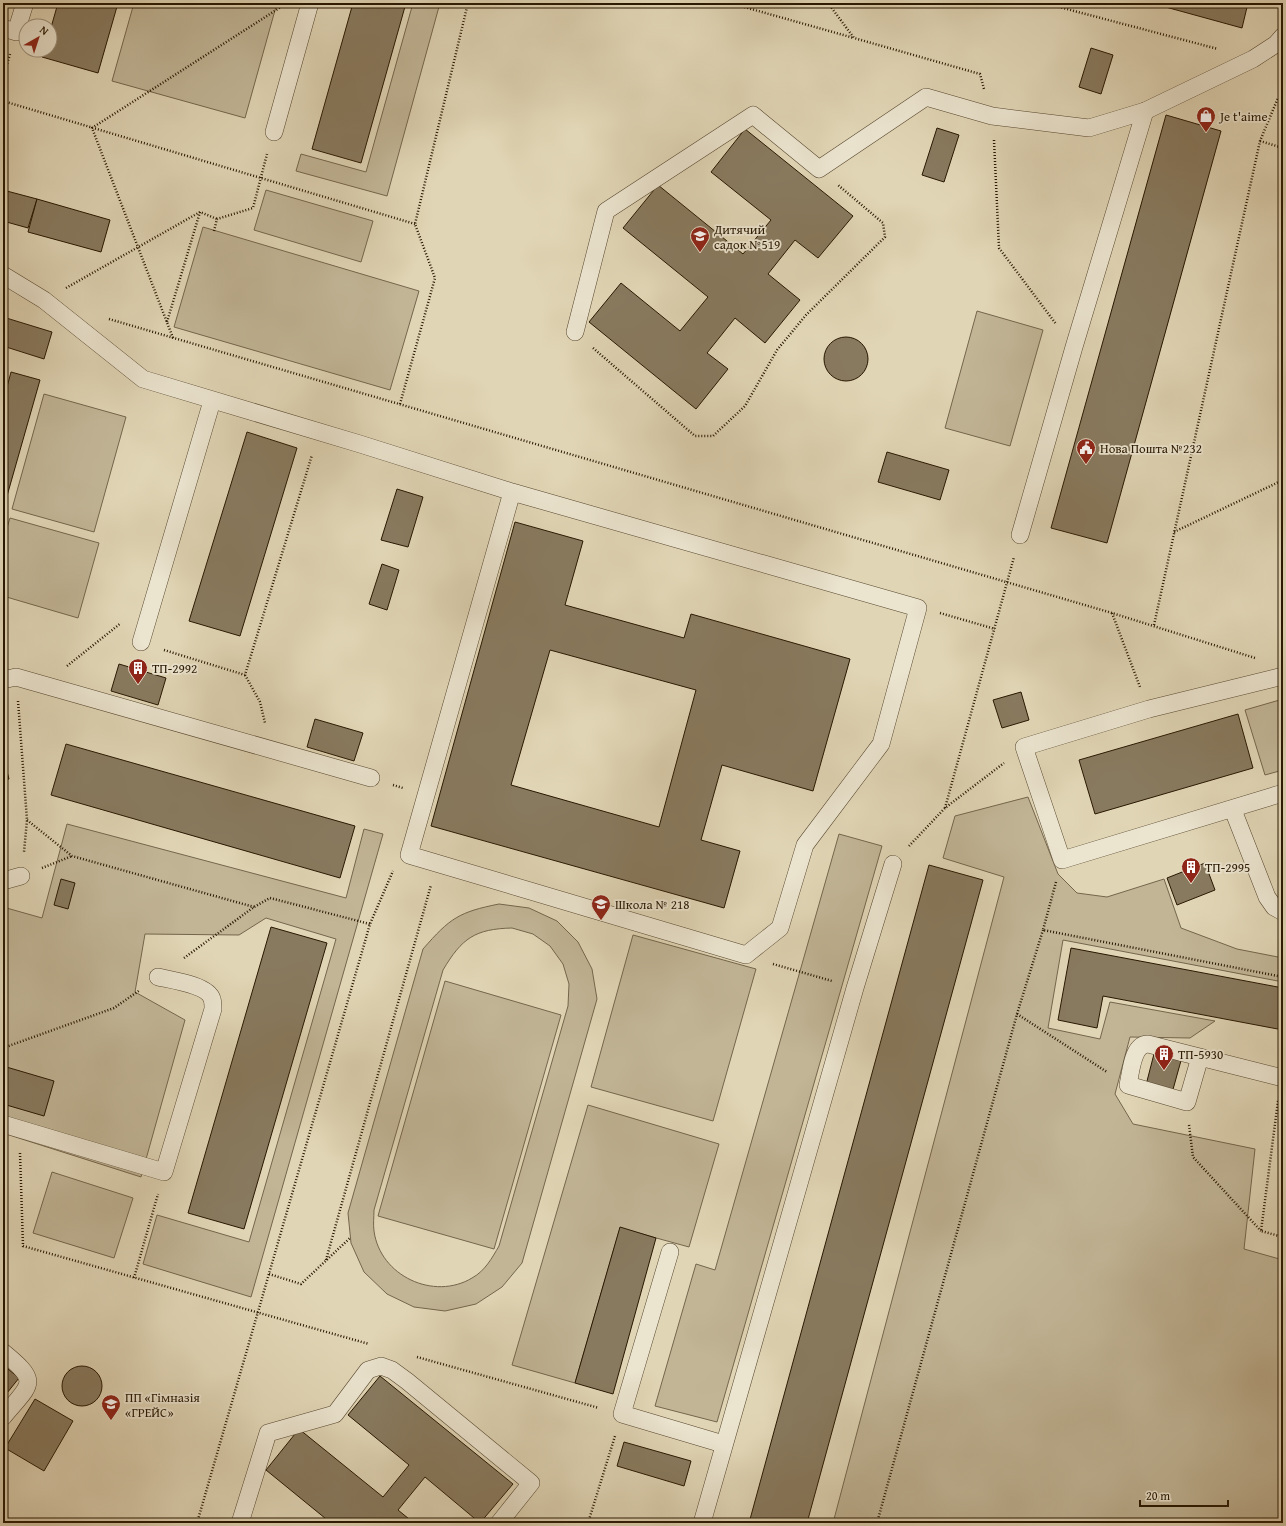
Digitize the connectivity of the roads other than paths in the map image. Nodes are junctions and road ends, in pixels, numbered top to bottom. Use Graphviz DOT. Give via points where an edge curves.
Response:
graph roads {
  1 [pos="24,3"];
  2 [pos="310,3"];
  3 [pos="3,28"];
  4 [pos="1283,36"];
  5 [pos="1144,111"];
  6 [pos="274,132"];
  7 [pos="3,275"];
  8 [pos="575,332"];
  9 [pos="212,401"];
  10 [pos="512,492"];
  11 [pos="1020,535"];
  12 [pos="141,642"];
  13 [pos="1283,676"];
  14 [pos="9,678"];
  15 [pos="371,778"];
  16 [pos="1283,793"];
  17 [pos="1232,810"];
  18 [pos="892,864"];
  19 [pos="21,876"];
  20 [pos="3,881"];
  21 [pos="1283,912"];
  22 [pos="158,976"];
  23 [pos="1200,1057"];
  24 [pos="1282,1078"];
  25 [pos="3,1124"];
  26 [pos="670,1252"];
  27 [pos="3,1352"];
  28 [pos="3,1417"];
  29 [pos="723,1444"];
  30 [pos="240,1523"];
  31 [pos="499,1523"];
  32 [pos="702,1523"];
  1 -- 3 [label="lane" via="16,32"];
  2 -- 6 [label="lane"];
  4 -- 5 [label="lane" via="1276,44 1253,59"];
  5 -- 8 [label="lane" via="1090,128 992,116 926,97 819,169 753,115 606,212"];
  5 -- 11 [label="lane"];
  7 -- 9 [label="lane" via="44,300 143,379"];
  9 -- 10 [label="lane"];
  9 -- 12 [label="lane"];
  10 -- 10 [label="lane" via="409,855 746,955 780,928 805,845 881,744 918,608"];
  13 -- 17 [label="lane" via="1149,709 1024,747 1062,860"];
  14 -- 15 [label="lane" via="43,685"];
  16 -- 17 [label="lane"];
  17 -- 21 [label="lane" via="1268,897 1274,907"];
  18 -- 29 [label="lane"];
  19 -- 20 [label="lane"];
  22 -- 25 [label="lane" via="206,991 212,998 213,1009 164,1172"];
  23 -- 23 [label="lane" via="1187,1102 1128,1085 1137,1050 1144,1044"];
  23 -- 24 [label="lane"];
  26 -- 29 [label="lane" via="622,1414"];
  27 -- 28 [label="lane" via="22,1367 29,1382"];
  29 -- 32 [label="lane"];
  30 -- 31 [label="lane" via="268,1433 335,1414 368,1370 382,1366 407,1381 531,1483"];
}
